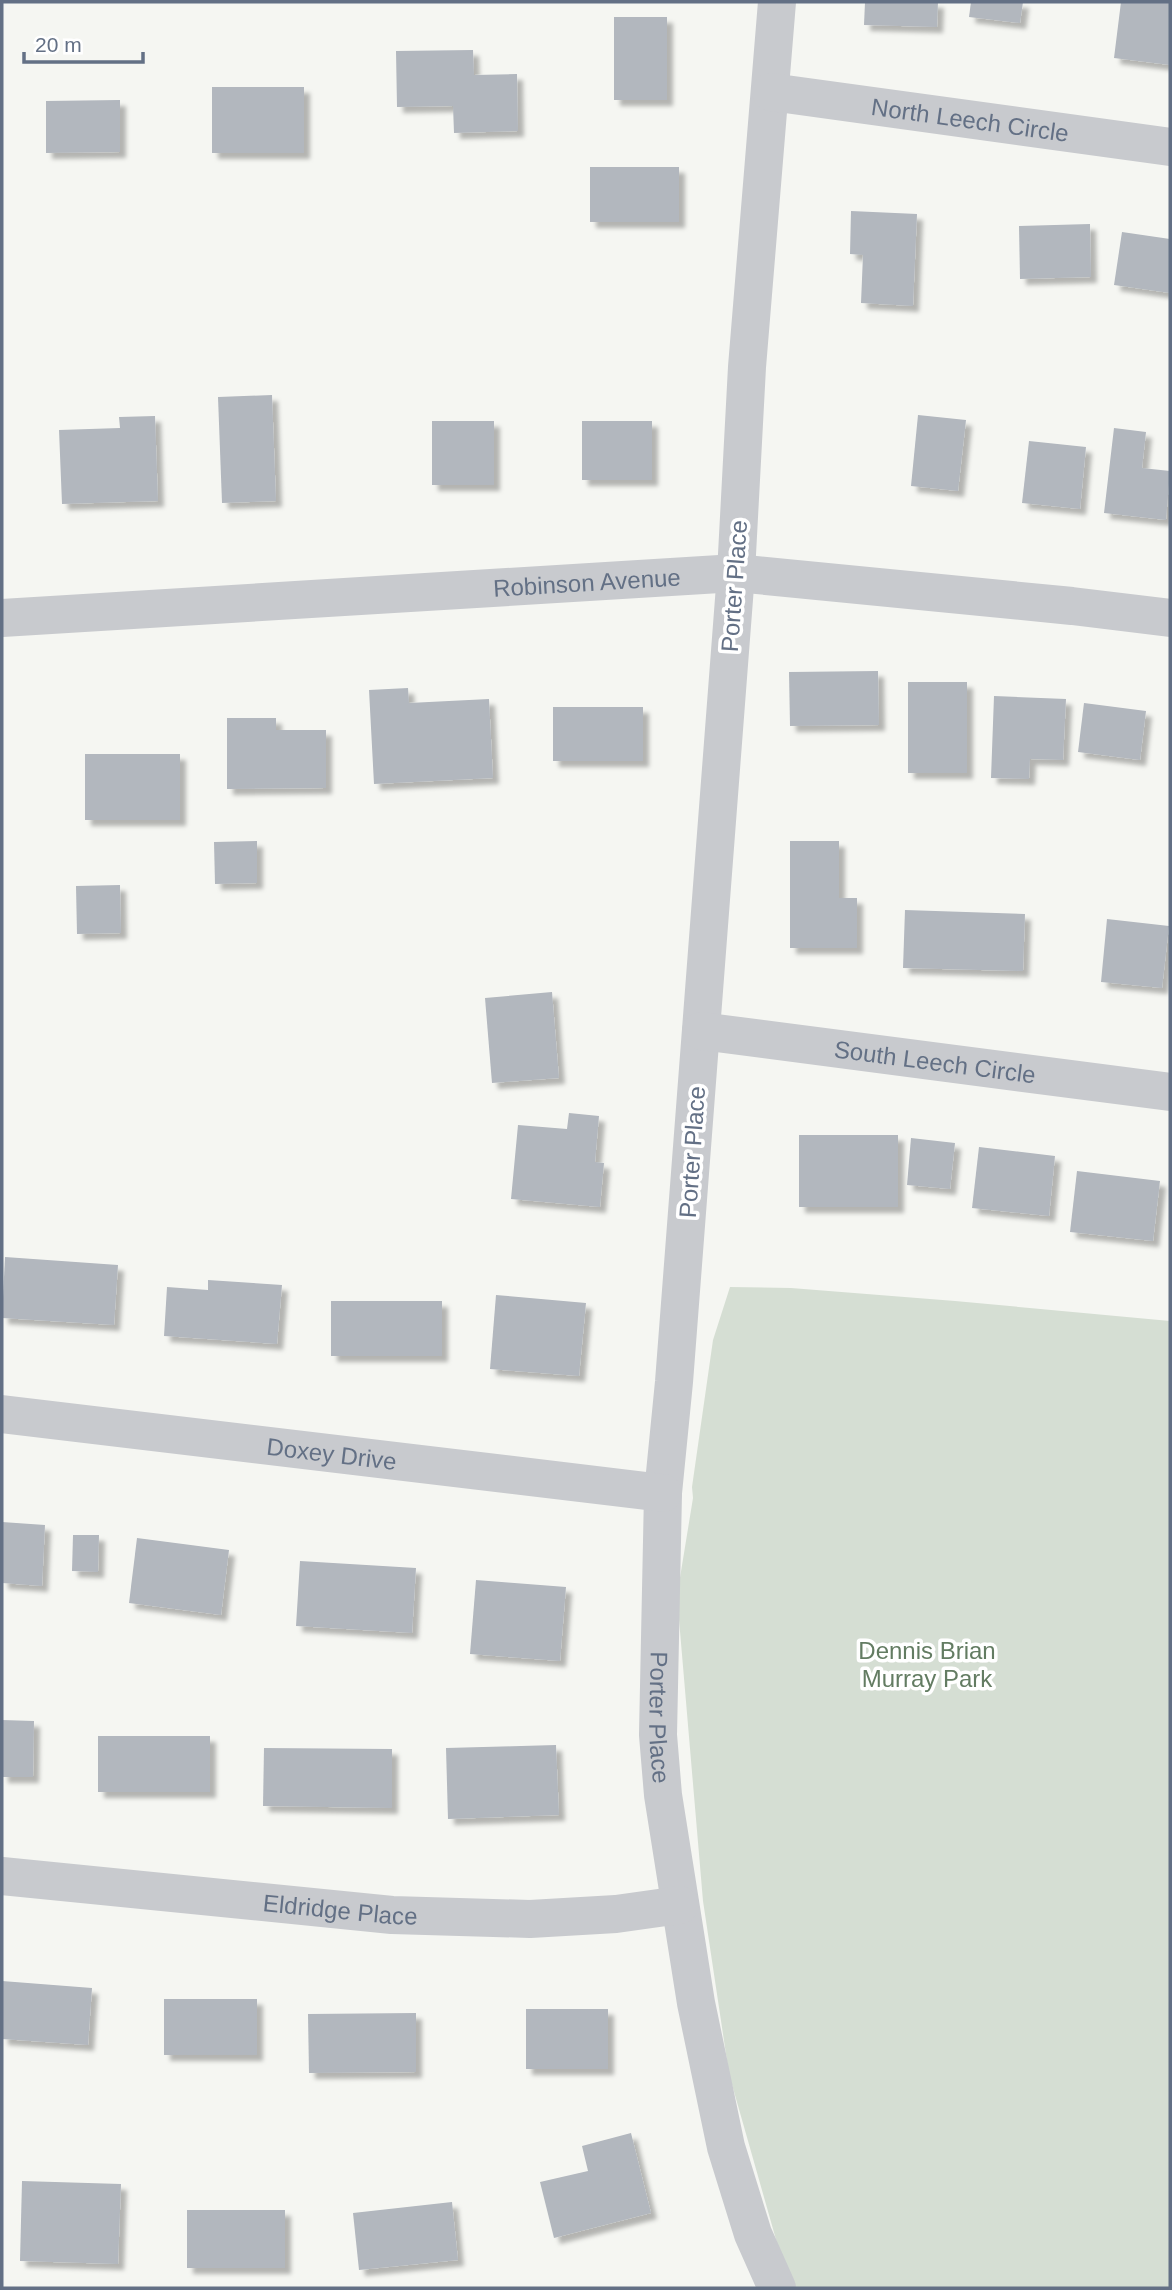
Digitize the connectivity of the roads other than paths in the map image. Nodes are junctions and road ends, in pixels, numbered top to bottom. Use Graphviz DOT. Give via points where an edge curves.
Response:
graph roads {
  1 [pos="777,2"];
  2 [pos="771,92"];
  3 [pos="1170,147"];
  4 [pos="736,573"];
  5 [pos="2,618"];
  6 [pos="1170,618"];
  7 [pos="701,1031"];
  8 [pos="1170,1092"];
  9 [pos="2,1414"];
  10 [pos="663,1493"];
  11 [pos="2,1877"];
  12 [pos="680,1905"];
  13 [pos="772,2287"];
  1 -- 2 [label="street, Porter Place"];
  2 -- 3 [label="street, North Leech Circle"];
  2 -- 4 [label="street, Porter Place" via="747,367"];
  4 -- 5 [label="street, Robinson Avenue"];
  4 -- 6 [label="street, Robinson Avenue"];
  4 -- 7 [label="street, Porter Place"];
  7 -- 8 [label="street, South Leech Circle"];
  7 -- 10 [label="street, Porter Place"];
  9 -- 10 [label="street, Doxey Drive"];
  10 -- 12 [label="street, Porter Place" via="658,1735"];
  11 -- 12 [label="street, Eldridge Place" via="392,1915 530,1919"];
  12 -- 13 [label="street, Porter Place" via="726,2147"];
}
